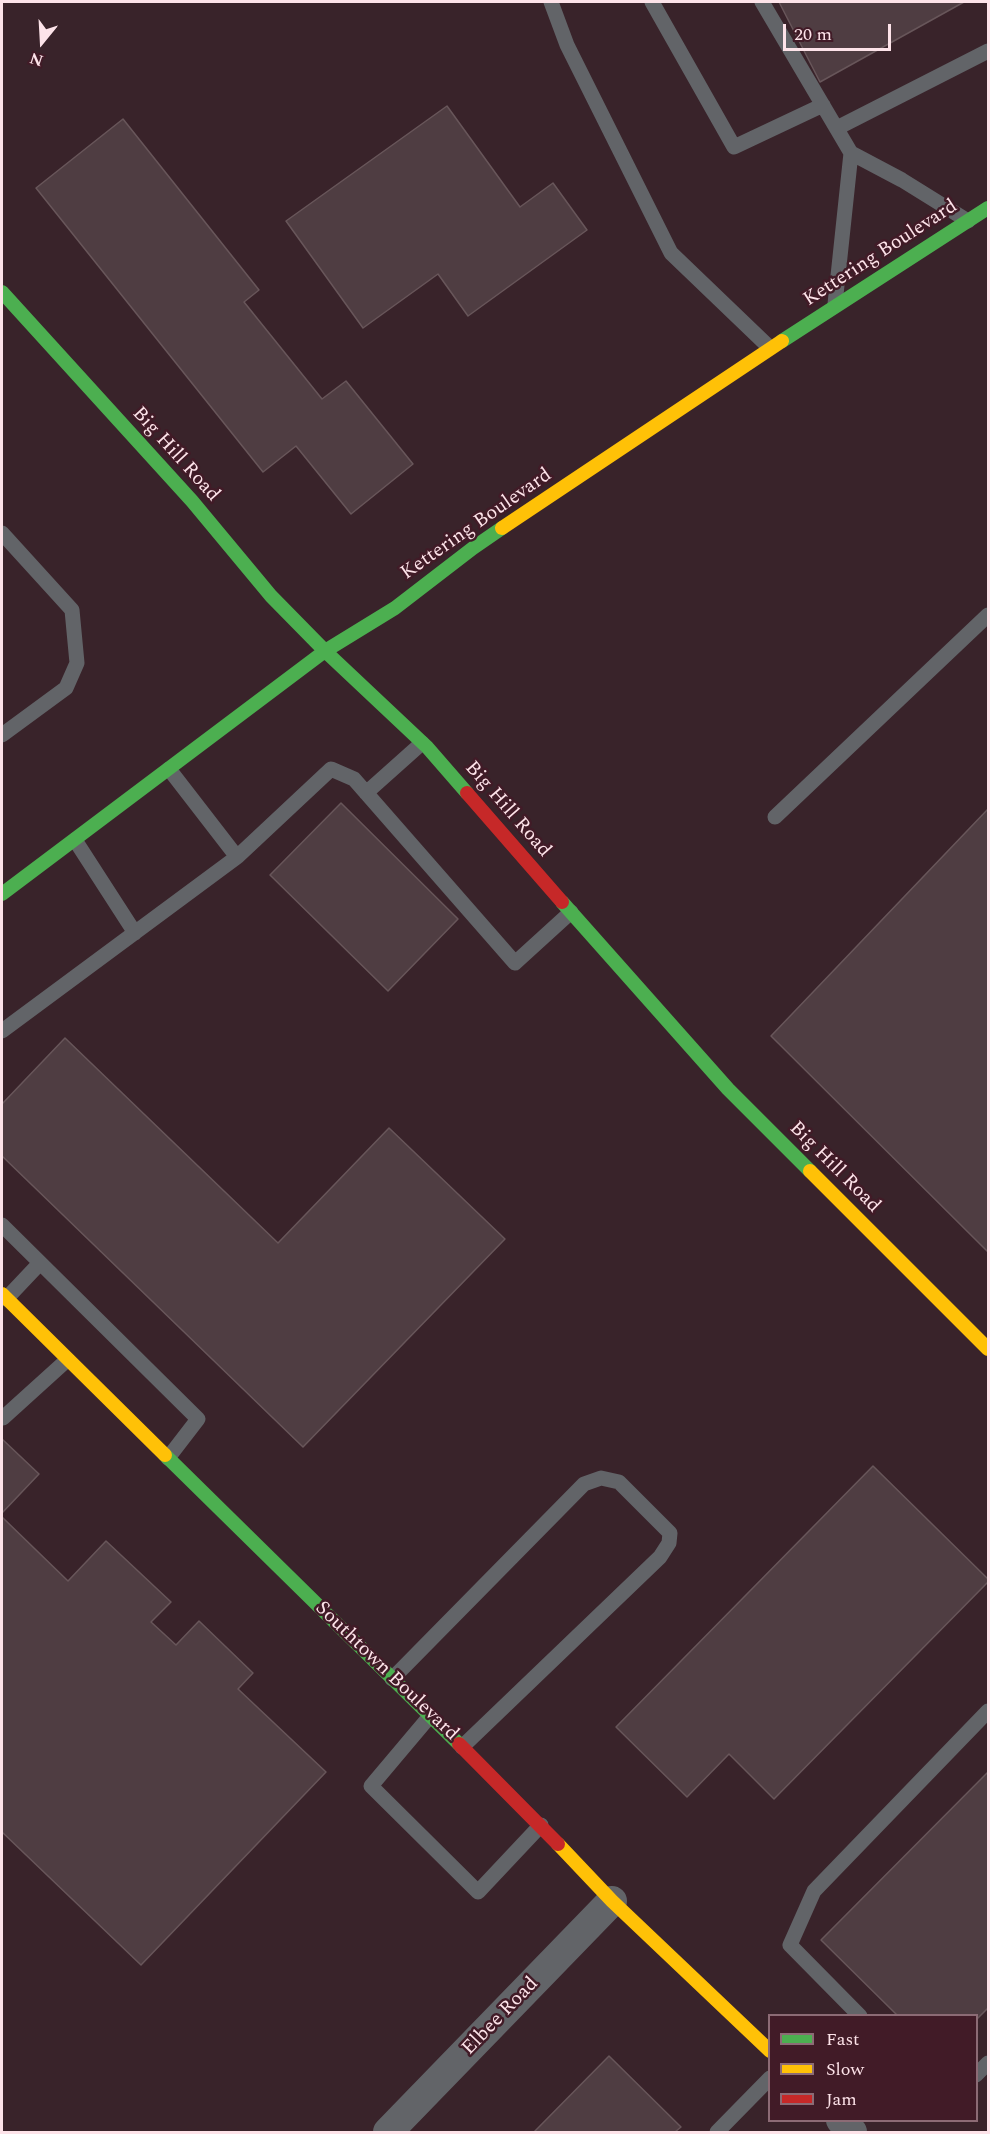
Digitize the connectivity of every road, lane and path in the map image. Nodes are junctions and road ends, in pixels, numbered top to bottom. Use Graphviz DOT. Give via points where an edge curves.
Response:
graph roads {
  1 [pos="550,2"];
  2 [pos="652,2"];
  3 [pos="762,2"];
  4 [pos="988,51"];
  5 [pos="823,105"];
  6 [pos="837,128"];
  7 [pos="851,153"];
  8 [pos="987,211"];
  9 [pos="968,221"];
  10 [pos="2,292"];
  11 [pos="835,307"];
  12 [pos="770,348"];
  13 [pos="2,533"];
  14 [pos="988,615"];
  15 [pos="325,651"];
  16 [pos="2,735"];
  17 [pos="422,743"];
  18 [pos="170,769"];
  19 [pos="366,793"];
  20 [pos="775,817"];
  21 [pos="75,840"];
  22 [pos="237,857"];
  23 [pos="2,894"];
  24 [pos="571,912"];
  25 [pos="135,933"];
  26 [pos="2,1031"];
  27 [pos="2,1225"];
  28 [pos="40,1263"];
  29 [pos="4,1297"];
  30 [pos="988,1349"];
  31 [pos="67,1360"];
  32 [pos="2,1417"];
  33 [pos="168,1458"];
  34 [pos="392,1679"];
  35 [pos="988,1711"];
  36 [pos="430,1716"];
  37 [pos="462,1747"];
  38 [pos="541,1825"];
  39 [pos="612,1901"];
  40 [pos="858,2014"];
  41 [pos="768,2048"];
  42 [pos="768,2080"];
  43 [pos="388,2133"];
  44 [pos="717,2133"];
  1 -- 12 [label="lane" via="567,45 670,253"];
  2 -- 5 [label="lane" via="734,147"];
  3 -- 5 [label="lane"];
  4 -- 6 [label="lane"];
  5 -- 6 [label="lane"];
  6 -- 7 [label="lane"];
  7 -- 9 [label="lane"];
  7 -- 11 [label="lane"];
  8 -- 9 [label="street, Kettering Boulevard"];
  9 -- 11 [label="street, Kettering Boulevard"];
  10 -- 15 [label="street, Big Hill Road" via="192,501 271,596"];
  11 -- 12 [label="street, Kettering Boulevard"];
  12 -- 15 [label="street, Kettering Boulevard" via="473,548 395,608"];
  13 -- 16 [label="lane" via="72,610 77,663 66,688"];
  14 -- 20 [label="lane"];
  15 -- 17 [label="street, Big Hill Road"];
  15 -- 18 [label="street, Kettering Boulevard"];
  17 -- 19 [label="lane"];
  17 -- 24 [label="street, Big Hill Road"];
  18 -- 21 [label="street, Kettering Boulevard"];
  18 -- 22 [label="lane"];
  19 -- 22 [label="lane" via="354,779 331,769"];
  19 -- 24 [label="lane" via="515,963"];
  21 -- 23 [label="street, Kettering Boulevard"];
  21 -- 25 [label="lane"];
  22 -- 25 [label="lane"];
  24 -- 30 [label="street, Big Hill Road" via="728,1089"];
  25 -- 26 [label="lane"];
  27 -- 28 [label="lane"];
  28 -- 29 [label="lane"];
  28 -- 33 [label="lane" via="198,1419"];
  29 -- 31 [label="street, Southtown Boulevard"];
  31 -- 32 [label="lane"];
  31 -- 33 [label="street, Southtown Boulevard"];
  33 -- 34 [label="street, Southtown Boulevard"];
  34 -- 36 [label="street, Southtown Boulevard"];
  34 -- 37 [label="lane" via="584,1484 601,1478 619,1482 670,1533 669,1543 660,1557"];
  35 -- 40 [label="lane" via="814,1891 790,1945"];
  36 -- 37 [label="street, Southtown Boulevard"];
  36 -- 38 [label="lane" via="371,1786 478,1893"];
  37 -- 38 [label="street, Southtown Boulevard"];
  38 -- 39 [label="street, Southtown Boulevard"];
  39 -- 41 [label="street, Southtown Boulevard"];
  39 -- 43 [label="street, Elbee Road"];
  42 -- 44 [label="lane"];
}
